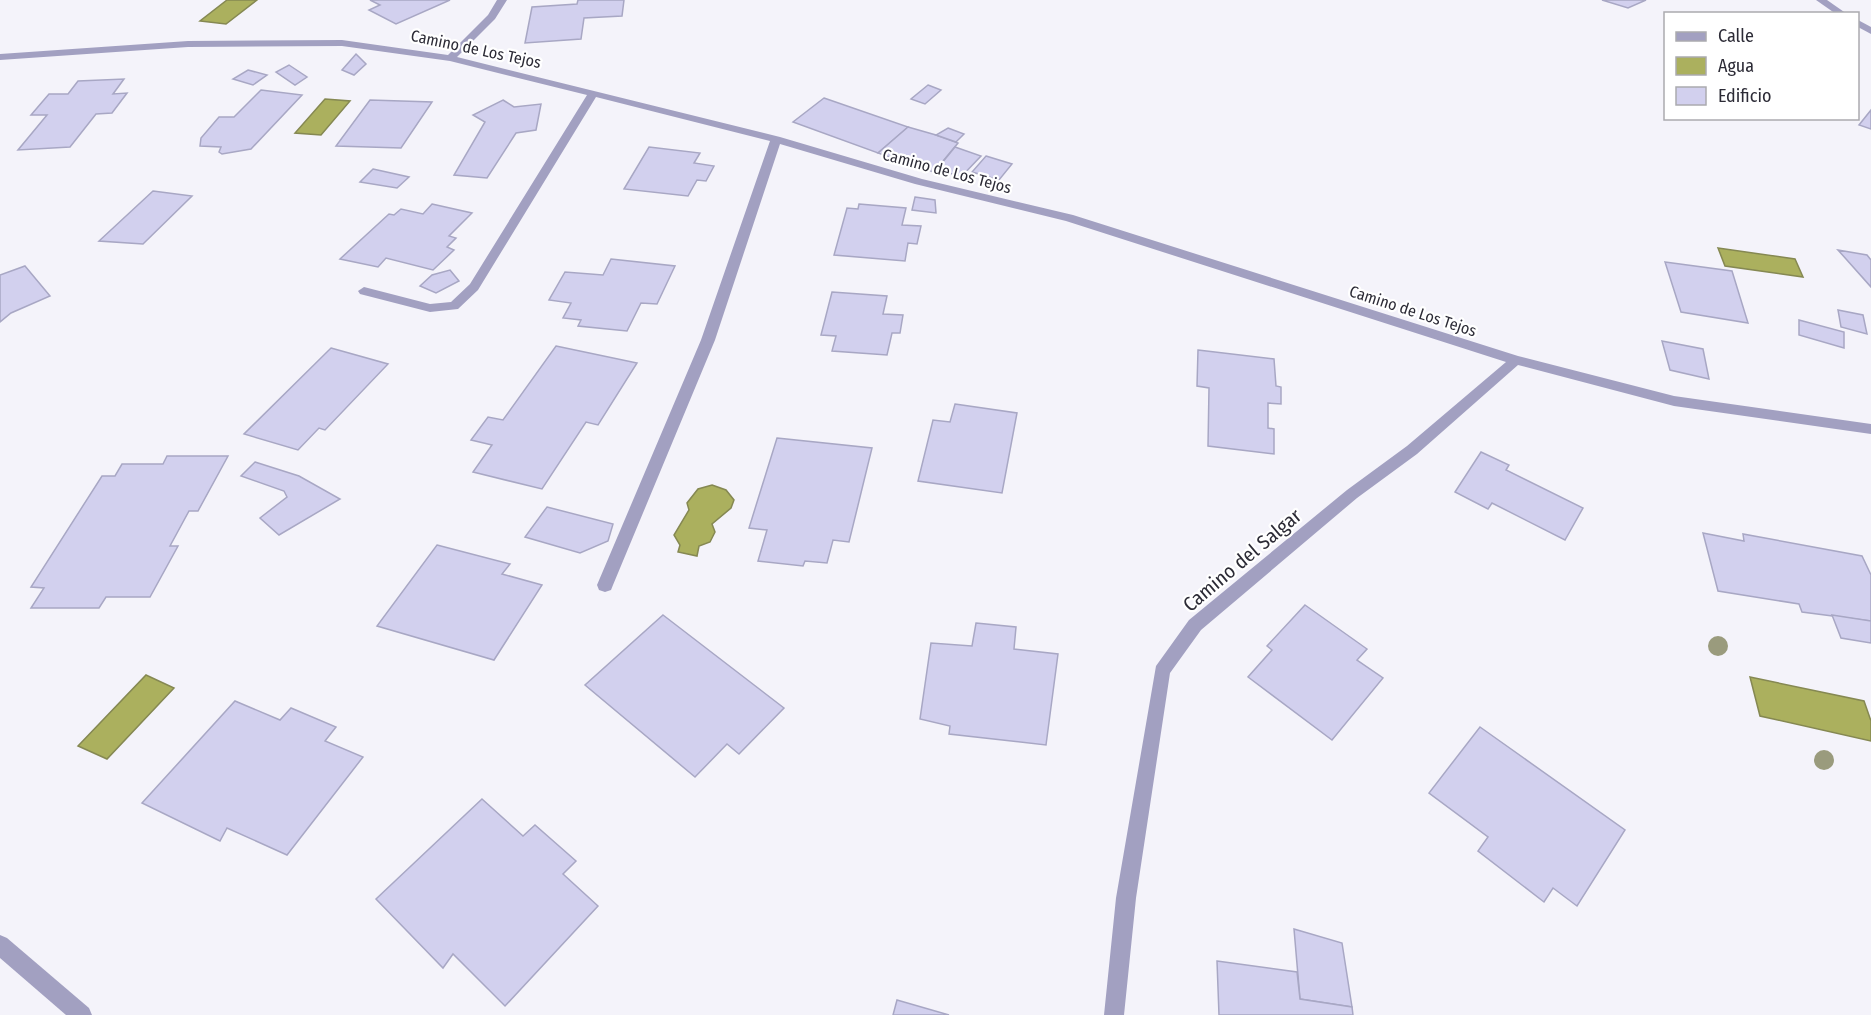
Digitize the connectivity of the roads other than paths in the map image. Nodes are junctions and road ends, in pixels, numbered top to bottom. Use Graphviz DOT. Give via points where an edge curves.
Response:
graph roads {
  1 [pos="502,0"];
  2 [pos="1821,0"];
  3 [pos="1840,12"];
  4 [pos="0,57"];
  5 [pos="450,58"];
  6 [pos="594,92"];
  7 [pos="776,139"];
  8 [pos="364,291"];
  9 [pos="1516,360"];
  10 [pos="1871,429"];
  11 [pos="605,585"];
  12 [pos="0,945"];
  13 [pos="82,1015"];
  14 [pos="1114,1015"];
  1 -- 5 [label="street" via="492,17"];
  2 -- 3 [label="street"];
  4 -- 5 [label="street, Camino de Los Tejos" via="188,44 342,43"];
  5 -- 6 [label="street, Camino de Los Tejos"];
  6 -- 7 [label="street, Camino de Los Tejos"];
  6 -- 8 [label="street" via="474,287 454,306 430,308"];
  7 -- 9 [label="street, Camino de Los Tejos" via="919,182 1069,218"];
  7 -- 11 [label="street" via="708,340"];
  9 -- 10 [label="street, Camino de Los Tejos" via="1674,401"];
  9 -- 14 [label="street, Camino del Salgar" via="1412,450 1352,494 1195,625 1162,671 1126,898"];
  12 -- 13 [label="street"];
}
